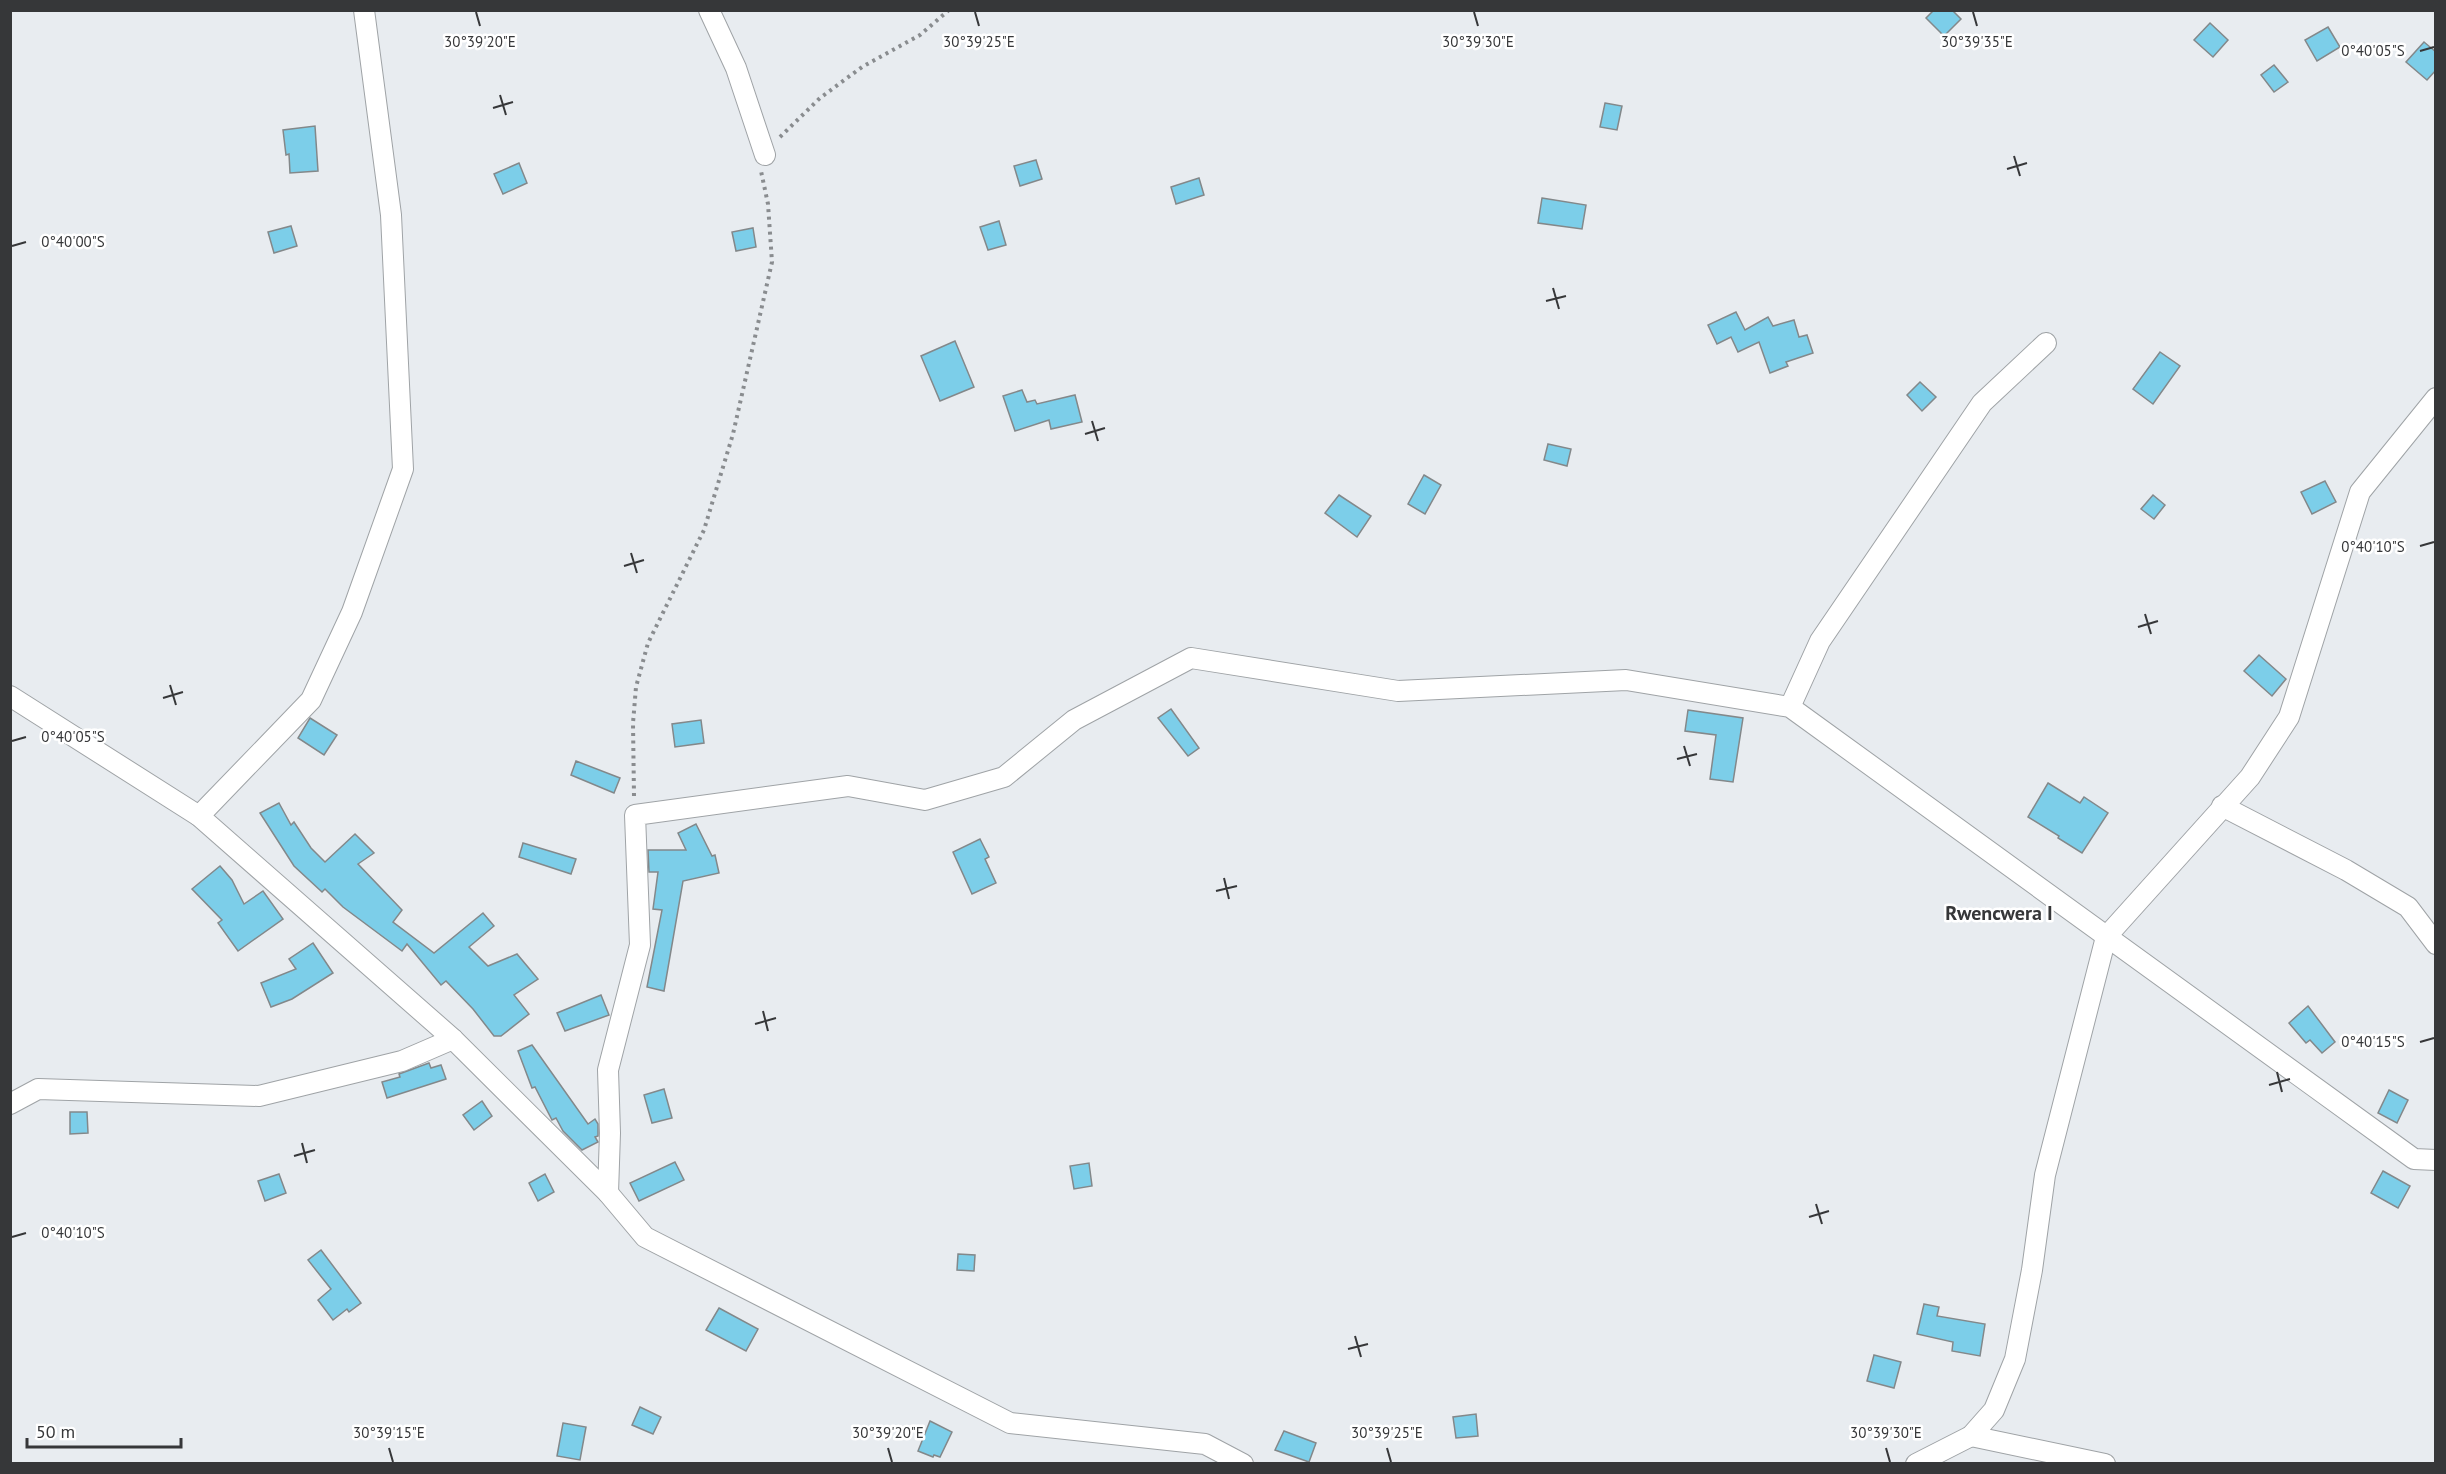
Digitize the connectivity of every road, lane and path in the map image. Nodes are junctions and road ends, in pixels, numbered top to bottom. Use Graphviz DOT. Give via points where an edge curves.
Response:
graph roads {
  1 [pos="364,10"];
  2 [pos="709,10"];
  3 [pos="949,10"];
  4 [pos="765,154"];
  5 [pos="2046,343"];
  6 [pos="2436,398"];
  7 [pos="10,696"];
  8 [pos="1790,707"];
  9 [pos="2222,806"];
  10 [pos="635,815"];
  11 [pos="199,816"];
  12 [pos="2106,937"];
  13 [pos="2436,944"];
  14 [pos="453,1039"];
  15 [pos="10,1104"];
  16 [pos="2436,1160"];
  17 [pos="608,1193"];
  18 [pos="1971,1436"];
  19 [pos="1243,1464"];
  20 [pos="1916,1464"];
  21 [pos="2105,1464"];
  1 -- 11 [label="street" via="390,215 403,469 352,612 311,700"];
  2 -- 4 [label="street" via="736,68"];
  3 -- 4 [label="path" via="920,34 862,67 820,98"];
  4 -- 10 [label="path" via="760,174 768,204 772,262 733,434 704,530 648,643 636,687"];
  5 -- 8 [label="street" via="1982,403 1820,641"];
  6 -- 9 [label="street" via="2360,492 2289,717 2250,777"];
  7 -- 11 [label="street"];
  8 -- 10 [label="street" via="1626,680 1398,691 1191,658 1074,720 1004,777 925,800 848,786"];
  8 -- 12 [label="street"];
  9 -- 12 [label="street"];
  9 -- 13 [label="street" via="2408,907"];
  10 -- 17 [label="street" via="640,945 608,1070"];
  11 -- 14 [label="street"];
  12 -- 16 [label="street" via="2414,1159"];
  12 -- 18 [label="street" via="2045,1175 2015,1359 1994,1410"];
  14 -- 15 [label="street" via="402,1061 259,1096 38,1089"];
  14 -- 17 [label="street"];
  17 -- 19 [label="street" via="645,1237 1010,1423 1205,1444"];
  18 -- 20 [label="street"];
  18 -- 21 [label="street"];
}
